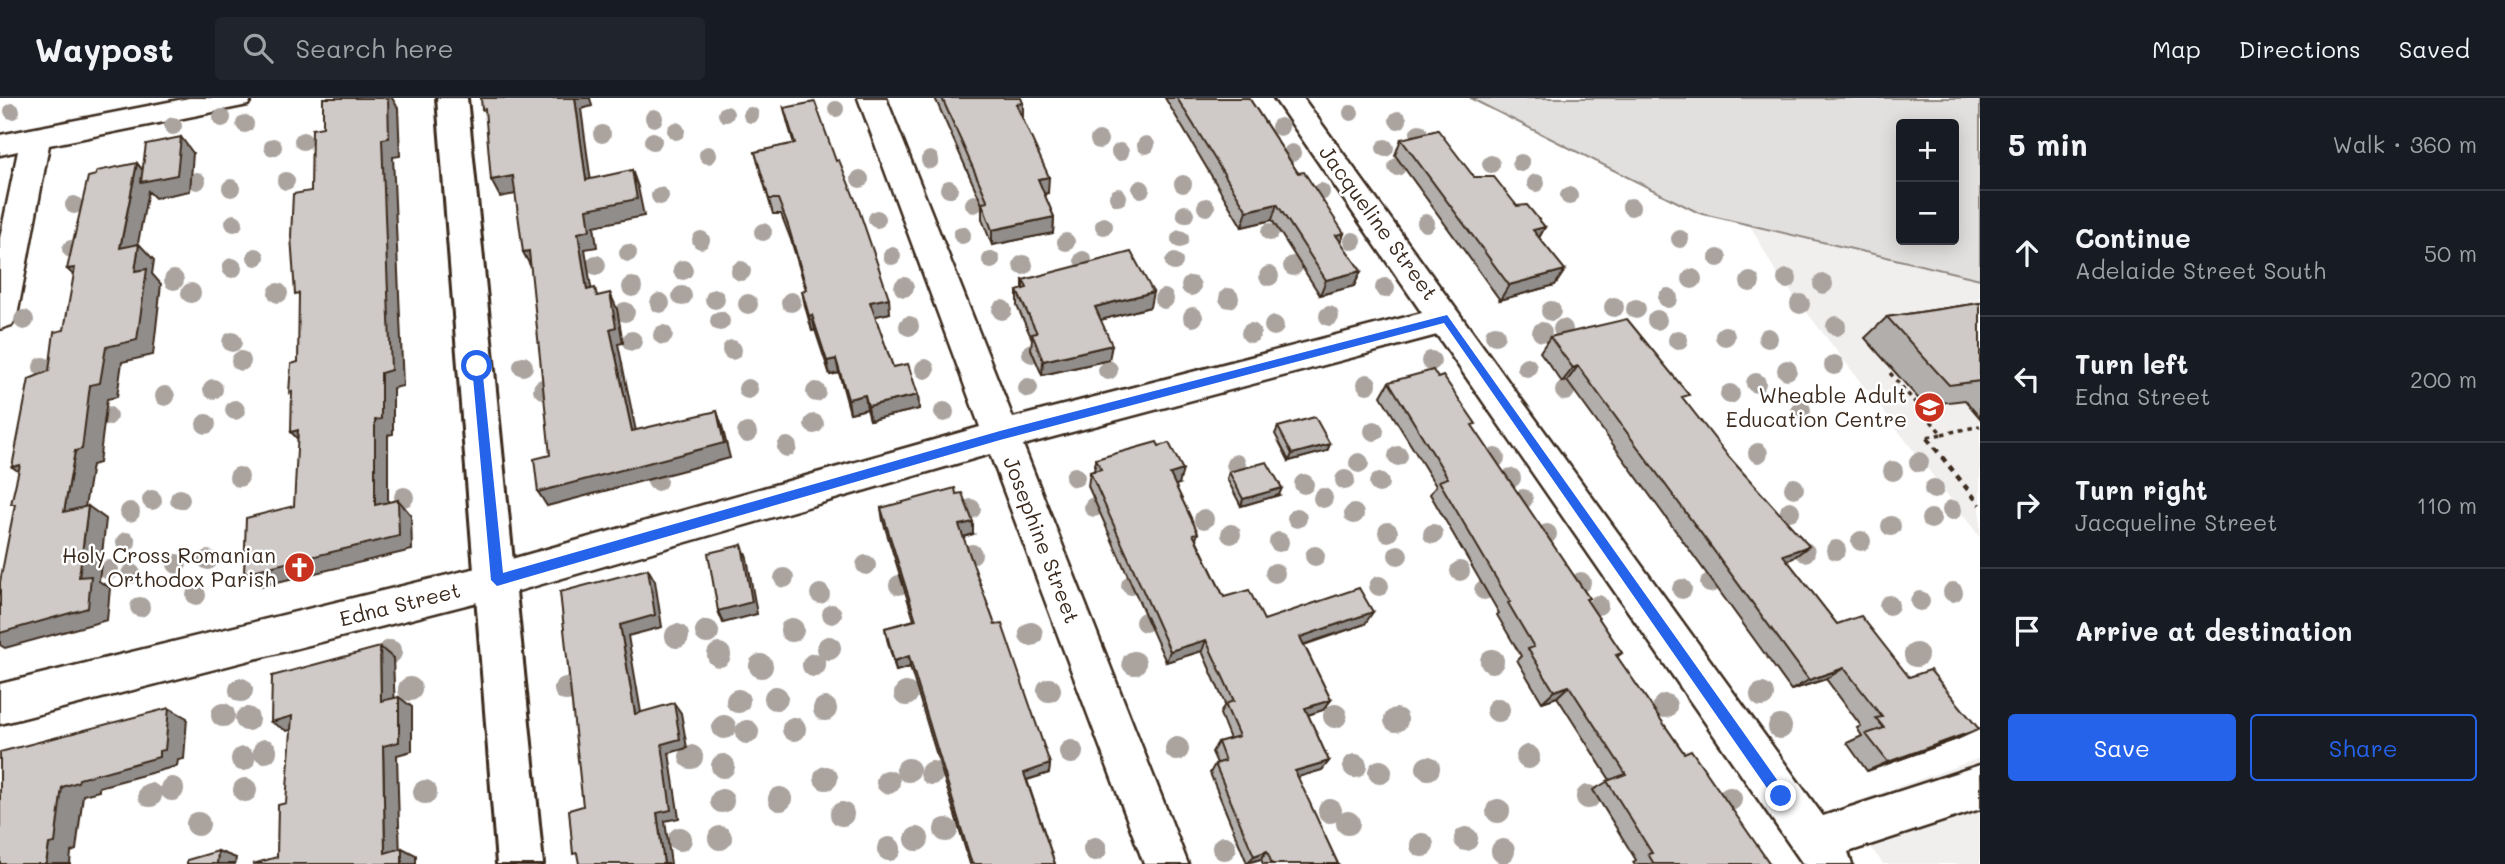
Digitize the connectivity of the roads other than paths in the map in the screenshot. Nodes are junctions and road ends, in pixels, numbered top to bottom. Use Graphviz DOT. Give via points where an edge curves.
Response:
graph roads {
  1 [pos="239,98"];
  2 [pos="452,98"];
  3 [pos="873,98"];
  4 [pos="1288,98"];
  5 [pos="36,138"];
  6 [pos="0,145"];
  7 [pos="0,316"];
  8 [pos="1447,318"];
  9 [pos="1000,436"];
  10 [pos="497,580"];
  11 [pos="0,704"];
  12 [pos="1980,787"];
  13 [pos="1821,853"];
  14 [pos="520,864"];
  15 [pos="1166,864"];
  1 -- 5 [label="street"];
  2 -- 10 [label="main road"];
  3 -- 9 [label="street, Josephine Street"];
  4 -- 8 [label="street, Jacqueline Street"];
  5 -- 6 [label="street"];
  5 -- 7 [label="street"];
  8 -- 9 [label="street, Edna Street"];
  8 -- 13 [label="street, Jacqueline Street"];
  9 -- 10 [label="street, Edna Street"];
  9 -- 15 [label="street, Josephine Street"];
  10 -- 11 [label="street, Edna Street"];
  10 -- 14 [label="main road"];
  12 -- 13 [label="street"];
}
